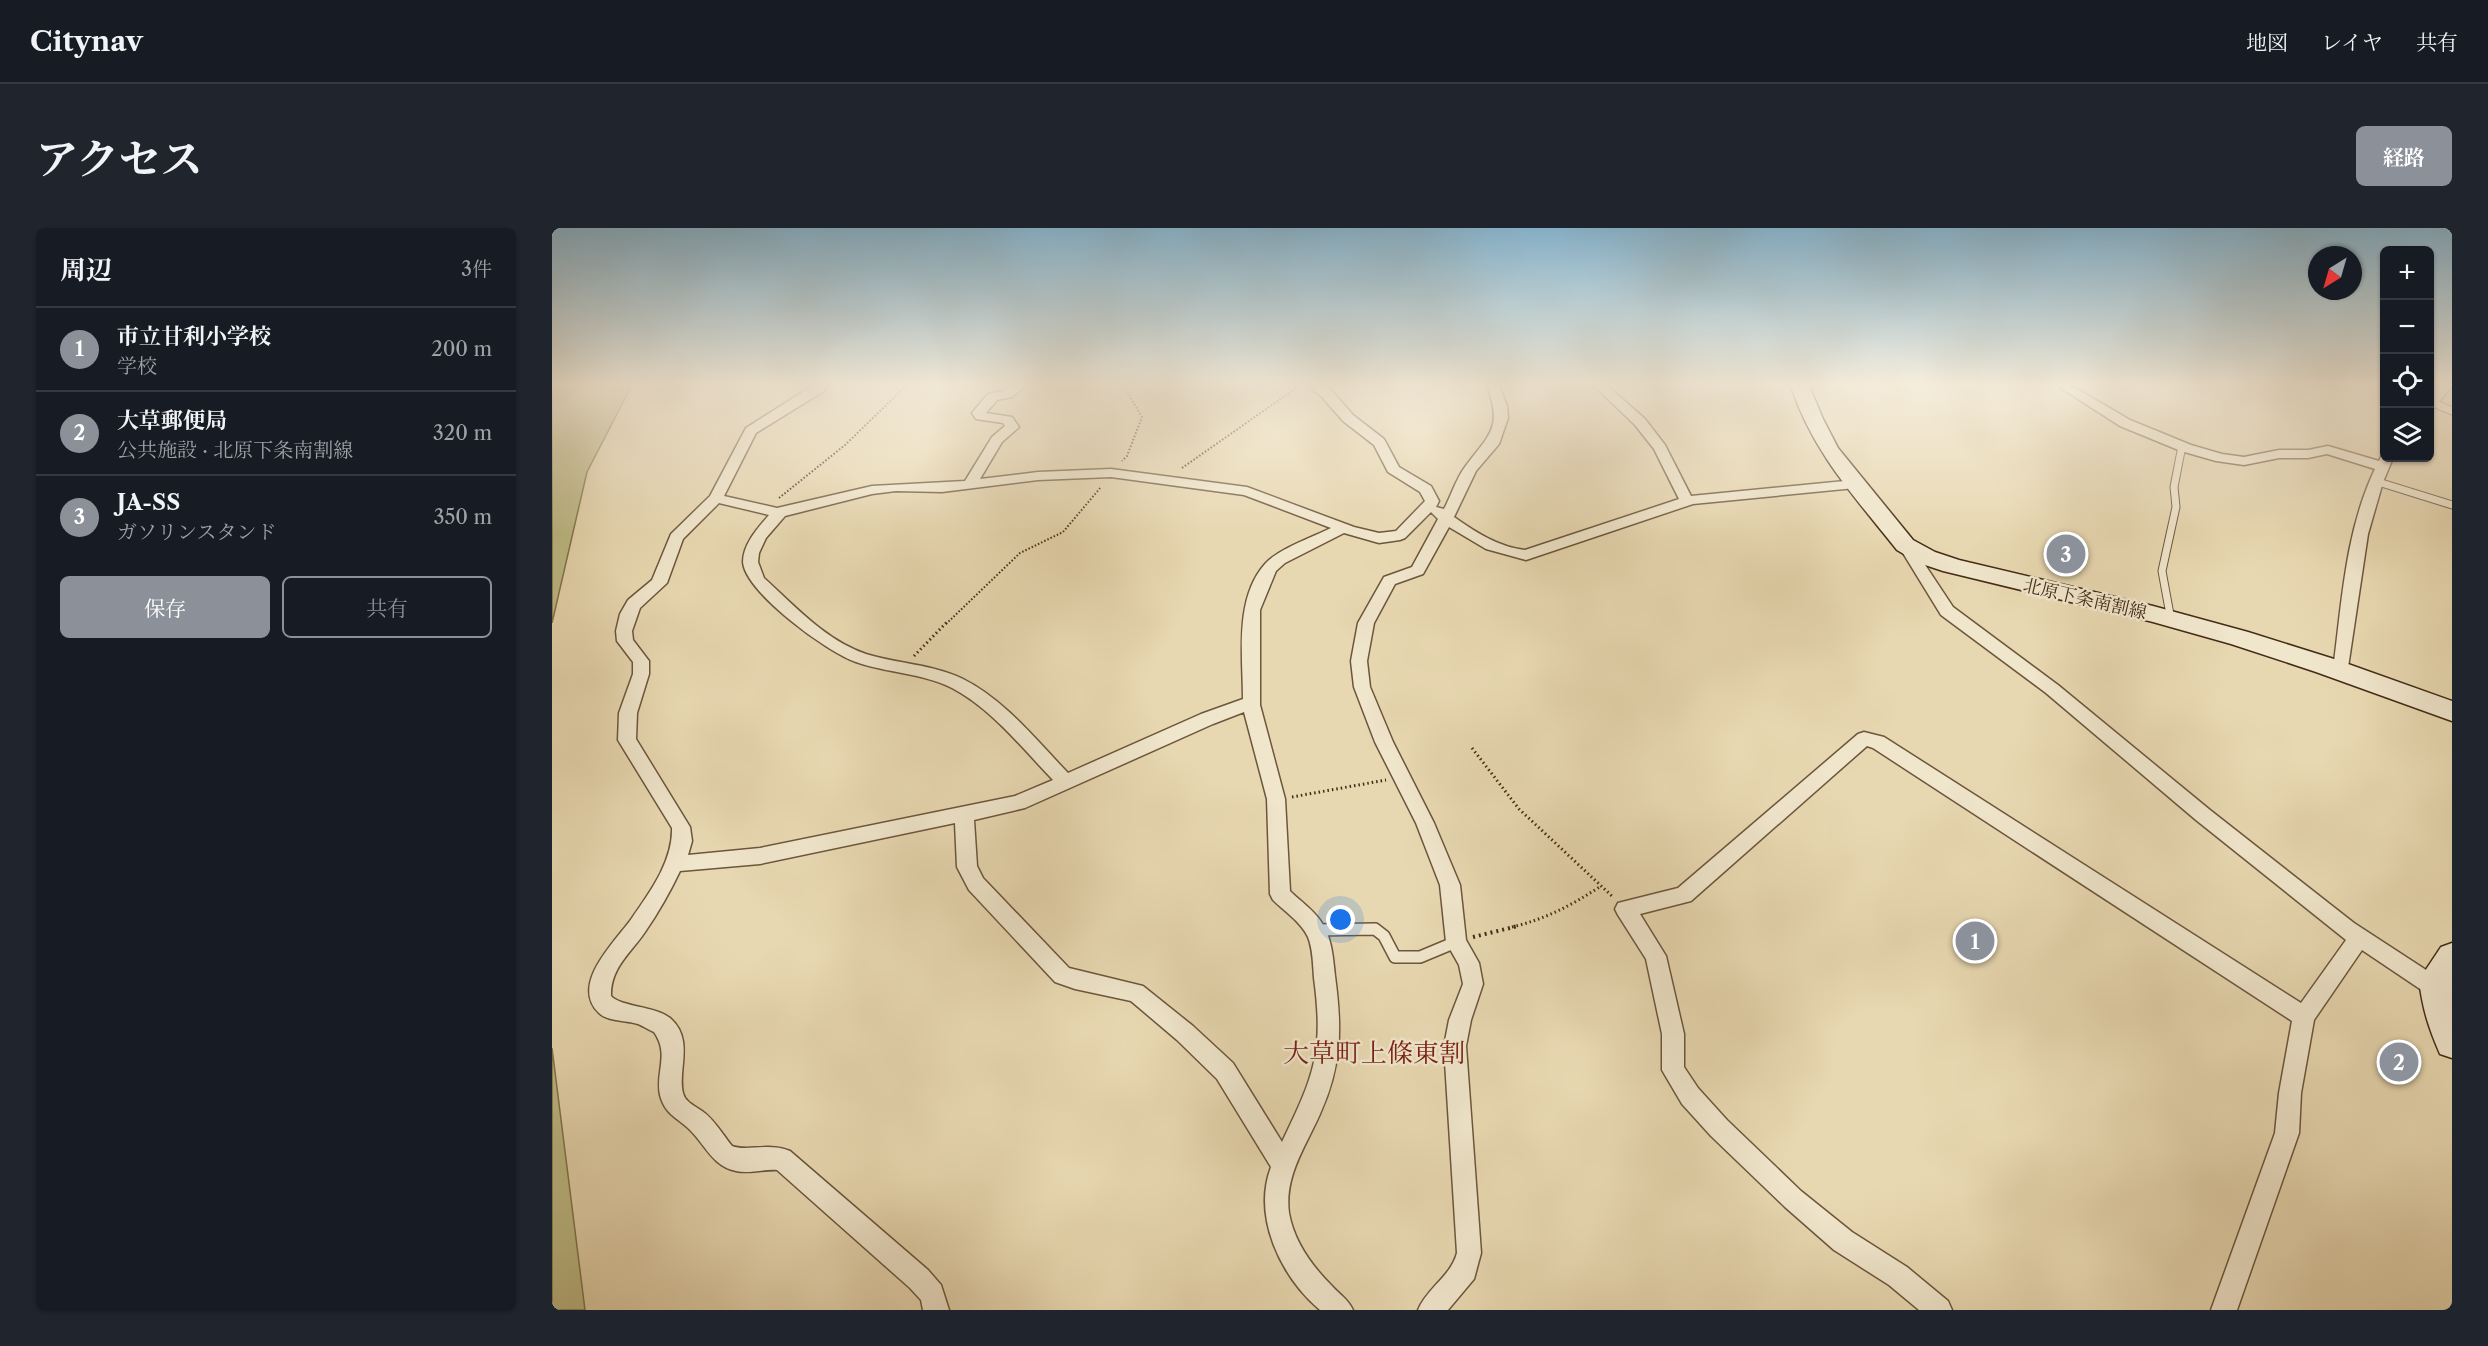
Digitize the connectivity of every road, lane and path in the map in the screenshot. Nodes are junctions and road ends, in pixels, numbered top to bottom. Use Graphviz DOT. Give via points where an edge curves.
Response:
graph roads {
  1 [pos="750,433"];
  2 [pos="857,433"];
  3 [pos="1007,433"];
  4 [pos="1136,433"];
  5 [pos="1231,433"];
  6 [pos="1368,433"];
  7 [pos="1496,433"];
  8 [pos="1649,433"];
  9 [pos="1820,433"];
  10 [pos="2151,433"];
  11 [pos="2182,446"];
  12 [pos="2381,468"];
  13 [pos="1111,473"];
  14 [pos="1165,480"];
  15 [pos="1855,484"];
  16 [pos="969,485"];
  17 [pos="716,498"];
  18 [pos="1687,501"];
  19 [pos="1430,505"];
  20 [pos="2452,505"];
  21 [pos="772,512"];
  22 [pos="1446,519"];
  23 [pos="1343,528"];
  24 [pos="1905,545"];
  25 [pos="2171,620"];
  26 [pos="903,667"];
  27 [pos="2341,670"];
  28 [pos="1251,703"];
  29 [pos="2452,711"];
  30 [pos="1472,748"];
  31 [pos="1402,776"];
  32 [pos="1067,783"];
  33 [pos="1276,800"];
  34 [pos="964,816"];
  35 [pos="674,864"];
  36 [pos="1600,886"];
  37 [pos="1625,909"];
  38 [pos="1316,930"];
  39 [pos="2360,938"];
  40 [pos="1456,942"];
  41 [pos="2452,957"];
  42 [pos="2436,988"];
  43 [pos="2304,1017"];
  44 [pos="2452,1043"];
  45 [pos="1284,1166"];
  46 [pos="936,1310"];
  47 [pos="1340,1310"];
  48 [pos="1431,1310"];
  49 [pos="1939,1310"];
  50 [pos="2224,1310"];
  1 -- 17 [label="street"];
  2 -- 21 [label="path" via="794,484"];
  3 -- 16 [label="street" via="997,440"];
  4 -- 13 [label="path" via="1127,456"];
  5 -- 14 [label="path"];
  6 -- 19 [label="street" via="1379,442 1393,469 1426,489"];
  7 -- 22 [label="street" via="1492,444 1470,470"];
  8 -- 18 [label="street"];
  9 -- 15 [label="main road, 北原下条南割線"];
  10 -- 11 [label="street"];
  11 -- 12 [label="street" via="2244,461 2328,450"];
  11 -- 25 [label="lane" via="2174,487 2176,507 2162,571"];
  12 -- 20 [label="lane"];
  12 -- 27 [label="street" via="2358,545"];
  13 -- 14 [label="street"];
  13 -- 16 [label="street" via="1038,476"];
  13 -- 26 [label="path" via="1063,532 1020,553"];
  14 -- 23 [label="street" via="1247,491"];
  15 -- 18 [label="street"];
  15 -- 24 [label="main road, 北原下条南割線"];
  16 -- 21 [label="street" via="872,490"];
  17 -- 21 [label="street"];
  17 -- 35 [label="street" via="676,537 659,582 634,604 624,631 625,641 641,661 641,674 628,713 627,740 681,827 682,843"];
  18 -- 22 [label="street" via="1526,555 1509,552"];
  19 -- 22 [label="street"];
  19 -- 23 [label="street" via="1400,535 1379,538"];
  21 -- 26 [label="street" via="752,550 751,572 758,581 832,645 849,654"];
  22 -- 31 [label="street" via="1418,570 1389,581 1366,623 1359,661 1362,687"];
  23 -- 28 [label="street" via="1280,560 1264,578 1252,610"];
  24 -- 25 [label="main road, 北原下条南割線" via="1936,562"];
  24 -- 39 [label="street" via="1947,611 2052,689 2203,815"];
  25 -- 27 [label="main road, 北原下条南割線"];
  26 -- 32 [label="street" via="931,673 981,698"];
  27 -- 29 [label="main road, 北原下条南割線"];
  28 -- 32 [label="street"];
  28 -- 33 [label="street"];
  30 -- 36 [label="path" via="1519,809"];
  31 -- 33 [label="path"];
  31 -- 40 [label="street" via="1450,885"];
  32 -- 34 [label="street" via="1018,803"];
  33 -- 38 [label="street" via="1280,894"];
  34 -- 35 [label="street" via="760,856"];
  34 -- 45 [label="street" via="968,867 976,884 1062,975 1136,993 1185,1033 1225,1071"];
  35 -- 46 [label="street" via="637,927 608,964 599,985 600,999 608,1008 662,1025 674,1052 671,1093 679,1109 697,1121 724,1154 736,1160 782,1159 919,1279 932,1294"];
  36 -- 37 [label="path"];
  36 -- 40 [label="path" via="1569,907 1536,921"];
  37 -- 43 [label="street" via="1684,895 1864,739 1893,751"];
  37 -- 49 [label="street" via="1656,956 1674,1034 1673,1070 1690,1096 1793,1199 1843,1241 1898,1276"];
  38 -- 40 [label="lane" via="1375,929 1384,936 1395,957 1420,957"];
  38 -- 45 [label="street" via="1332,1031 1320,1086"];
  39 -- 42 [label="street"];
  39 -- 43 [label="street"];
  40 -- 48 [label="street" via="1469,963 1473,984 1455,1046 1469,1253 1465,1270"];
  41 -- 42 [label="main road" via="2435,980"];
  42 -- 44 [label="main road" via="2440,1014"];
  43 -- 50 [label="street" via="2287,1133"];
  45 -- 47 [label="street" via="1276,1190 1277,1219 1291,1252 1323,1297"];
}
